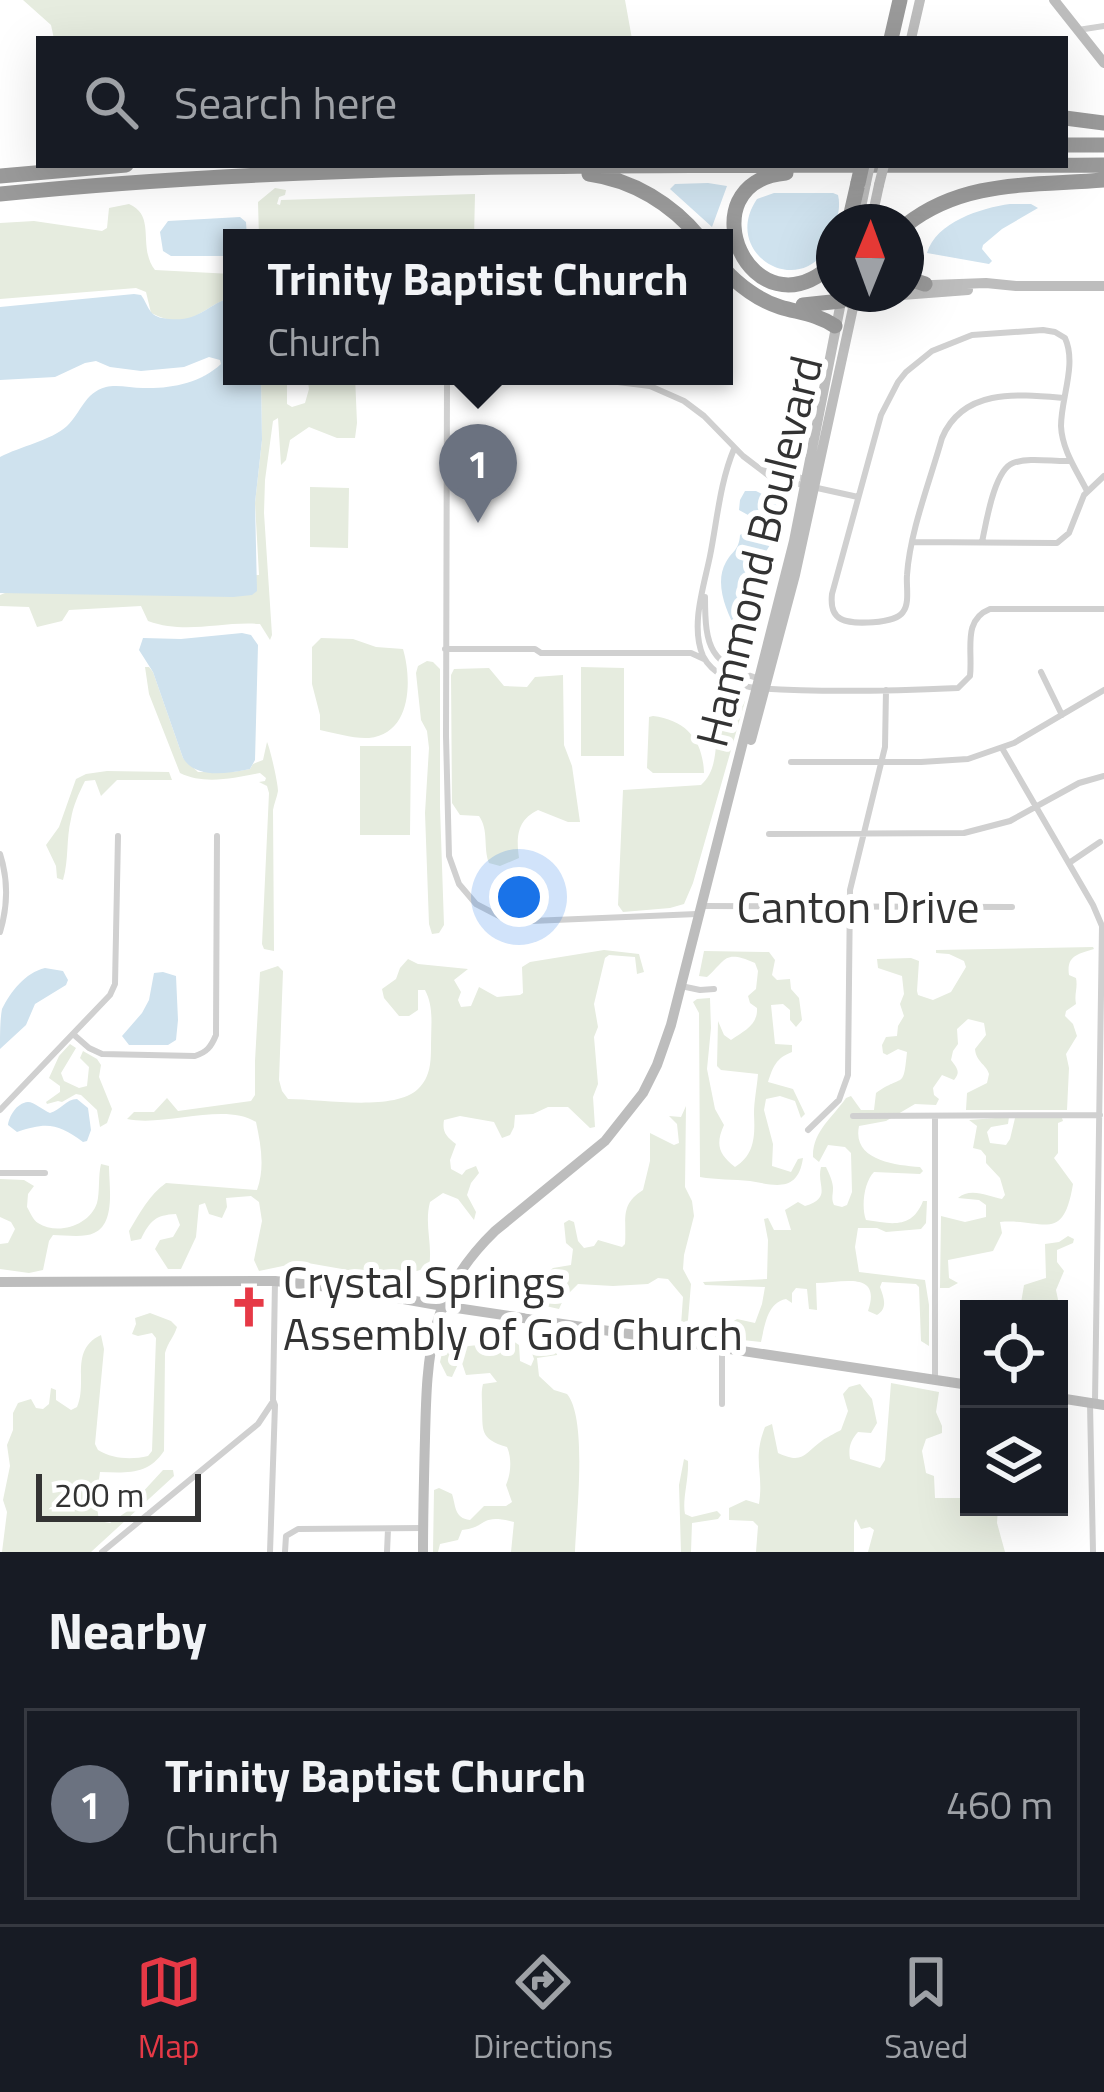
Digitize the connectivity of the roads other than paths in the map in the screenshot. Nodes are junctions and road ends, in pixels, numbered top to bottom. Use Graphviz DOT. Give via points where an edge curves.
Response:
graph roads {
  1 [pos="903,0"];
  2 [pos="920,0"];
  3 [pos="1054,0"];
  4 [pos="1104,26"];
  5 [pos="1078,30"];
  6 [pos="895,36"];
  7 [pos="912,36"];
  8 [pos="1104,63"];
  9 [pos="1068,118"];
  10 [pos="1104,123"];
  11 [pos="1068,145"];
  12 [pos="1104,145"];
  13 [pos="1068,165"];
  14 [pos="1104,165"];
  15 [pos="92,168"];
  16 [pos="457,168"];
  17 [pos="507,168"];
  18 [pos="825,168"];
  19 [pos="866,168"];
  20 [pos="881,168"];
  21 [pos="0,176"];
  22 [pos="1104,180"];
  23 [pos="868,184"];
  24 [pos="0,194"];
  25 [pos="861,204"];
  26 [pos="870,204"];
  27 [pos="924,213"];
  28 [pos="692,229"];
  29 [pos="816,277"];
  30 [pos="733,278"];
  31 [pos="925,284"];
  32 [pos="1016,286"];
  33 [pos="1104,286"];
  34 [pos="924,294"];
  35 [pos="759,296"];
  36 [pos="816,303"];
  37 [pos="844,312"];
  38 [pos="849,312"];
  39 [pos="835,326"];
  40 [pos="447,385"];
  41 [pos="642,385"];
  42 [pos="1064,398"];
  43 [pos="734,447"];
  44 [pos="1071,461"];
  45 [pos="1104,476"];
  46 [pos="809,484"];
  47 [pos="1088,491"];
  48 [pos="858,497"];
  49 [pos="914,542"];
  50 [pos="982,544"];
  51 [pos="705,580"];
  52 [pos="1104,609"];
  53 [pos="700,640"];
  54 [pos="446,649"];
  55 [pos="691,653"];
  56 [pos="707,661"];
  57 [pos="1041,672"];
  58 [pos="760,684"];
  59 [pos="886,690"];
  60 [pos="1104,690"];
  61 [pos="1062,716"];
  62 [pos="1002,748"];
  63 [pos="791,762"];
  64 [pos="882,762"];
  65 [pos="1104,776"];
  66 [pos="1036,807"];
  67 [pos="770,834"];
  68 [pos="863,834"];
  69 [pos="118,836"];
  70 [pos="217,836"];
  71 [pos="1100,842"];
  72 [pos="0,854"];
  73 [pos="1069,863"];
  74 [pos="848,906"];
  75 [pos="1012,907"];
  76 [pos="702,910"];
  77 [pos="0,932"];
  78 [pos="1103,981"];
  79 [pos="681,986"];
  80 [pos="714,989"];
  81 [pos="73,1034"];
  82 [pos="0,1111"];
  83 [pos="935,1115"];
  84 [pos="1102,1115"];
  85 [pos="854,1116"];
  86 [pos="808,1130"];
  87 [pos="0,1173"];
  88 [pos="45,1173"];
  89 [pos="275,1281"];
  90 [pos="0,1282"];
  91 [pos="1101,1288"];
  92 [pos="442,1306"];
  93 [pos="722,1348"];
  94 [pos="935,1380"];
  95 [pos="960,1384"];
  96 [pos="273,1400"];
  97 [pos="722,1404"];
  98 [pos="1096,1404"];
  99 [pos="423,1528"];
  100 [pos="388,1529"];
  101 [pos="102,1552"];
  102 [pos="270,1552"];
  103 [pos="285,1552"];
  104 [pos="387,1552"];
  105 [pos="423,1552"];
  106 [pos="1093,1552"];
  1 -- 6 [label="highway"];
  2 -- 7 [label="street"];
  3 -- 5 [label="street"];
  4 -- 5 [label="street"];
  5 -- 8 [label="street"];
  9 -- 10 [label="highway"];
  11 -- 12 [label="highway"];
  13 -- 14 [label="highway"];
  15 -- 21 [label="highway"];
  16 -- 24 [label="highway" via="279,172"];
  17 -- 28 [label="highway" via="631,185"];
  18 -- 29 [label="highway" via="760,179 739,202 733,224 753,272 787,285"];
  19 -- 23 [label="highway, bridge"];
  20 -- 23 [label="street, bridge"];
  22 -- 27 [label="highway" via="962,194"];
  23 -- 25 [label="highway"];
  23 -- 26 [label="street"];
  30 -- 35 [label="highway"];
  31 -- 32 [label="street"];
  32 -- 33 [label="street"];
  32 -- 34 [label="street"];
  35 -- 36 [label="highway"];
  35 -- 39 [label="highway"];
  37 -- 39 [label="street, Hammond Boulevard"];
  38 -- 46 [label="street, Hammond Boulevard"];
  39 -- 46 [label="street, Hammond Boulevard"];
  40 -- 54 [label="street, Canton Drive"];
  41 -- 43 [label="street, Canton Drive" via="684,401"];
  42 -- 44 [label="street"];
  42 -- 48 [label="street" via="1070,352 1058,333 995,332 932,351 898,382"];
  42 -- 49 [label="street" via="987,398 956,416 942,438"];
  43 -- 46 [label="street" via="764,470"];
  43 -- 51 [label="street"];
  44 -- 47 [label="street"];
  44 -- 50 [label="street" via="1006,466"];
  45 -- 47 [label="street"];
  46 -- 48 [label="street"];
  46 -- 58 [label="street, Hammond Boulevard" via="796,575"];
  47 -- 50 [label="street" via="1057,544"];
  48 -- 49 [label="street" via="832,594 841,620 900,616"];
  49 -- 50 [label="street"];
  51 -- 53 [label="street"];
  51 -- 58 [label="street" via="717,658"];
  52 -- 59 [label="street" via="984,610 972,625 965,685"];
  53 -- 55 [label="street"];
  53 -- 56 [label="street"];
  54 -- 55 [label="street"];
  54 -- 76 [label="street, Canton Drive" via="449,856 476,904 531,920"];
  55 -- 56 [label="street"];
  56 -- 58 [label="street" via="716,673"];
  57 -- 61 [label="street"];
  58 -- 59 [label="street"];
  58 -- 76 [label="street, Hammond Boulevard"];
  59 -- 64 [label="street"];
  60 -- 61 [label="street"];
  61 -- 62 [label="street"];
  62 -- 64 [label="street" via="953,761"];
  62 -- 66 [label="street"];
  63 -- 64 [label="street"];
  64 -- 68 [label="street"];
  65 -- 66 [label="street"];
  66 -- 68 [label="street" via="964,833"];
  66 -- 73 [label="street"];
  67 -- 68 [label="street"];
  68 -- 74 [label="street"];
  69 -- 81 [label="street" via="115,985"];
  70 -- 81 [label="street" via="212,1045 195,1056 115,1056"];
  71 -- 73 [label="street"];
  72 -- 77 [label="street"];
  73 -- 78 [label="street" via="1102,926"];
  74 -- 75 [label="street, Canton Drive"];
  74 -- 76 [label="street, Canton Drive"];
  74 -- 86 [label="street" via="848,1075 838,1100"];
  76 -- 79 [label="street, Hammond Boulevard"];
  78 -- 84 [label="street"];
  79 -- 80 [label="street"];
  79 -- 92 [label="street, Hammond Boulevard" via="657,1065 629,1114 479,1246"];
  81 -- 82 [label="street"];
  83 -- 84 [label="street"];
  83 -- 85 [label="street"];
  83 -- 94 [label="street"];
  84 -- 91 [label="street"];
  87 -- 88 [label="street"];
  89 -- 90 [label="street"];
  89 -- 92 [label="street"];
  89 -- 96 [label="street"];
  91 -- 98 [label="street"];
  92 -- 93 [label="street"];
  92 -- 99 [label="street, Hammond Boulevard" via="426,1372"];
  93 -- 94 [label="street"];
  93 -- 97 [label="street"];
  94 -- 95 [label="street"];
  96 -- 101 [label="street" via="258,1424"];
  96 -- 102 [label="street"];
  98 -- 106 [label="street"];
  99 -- 100 [label="street"];
  99 -- 105 [label="street, Hammond Boulevard"];
  100 -- 103 [label="street" via="298,1529 286,1536"];
  100 -- 104 [label="street"];
}
